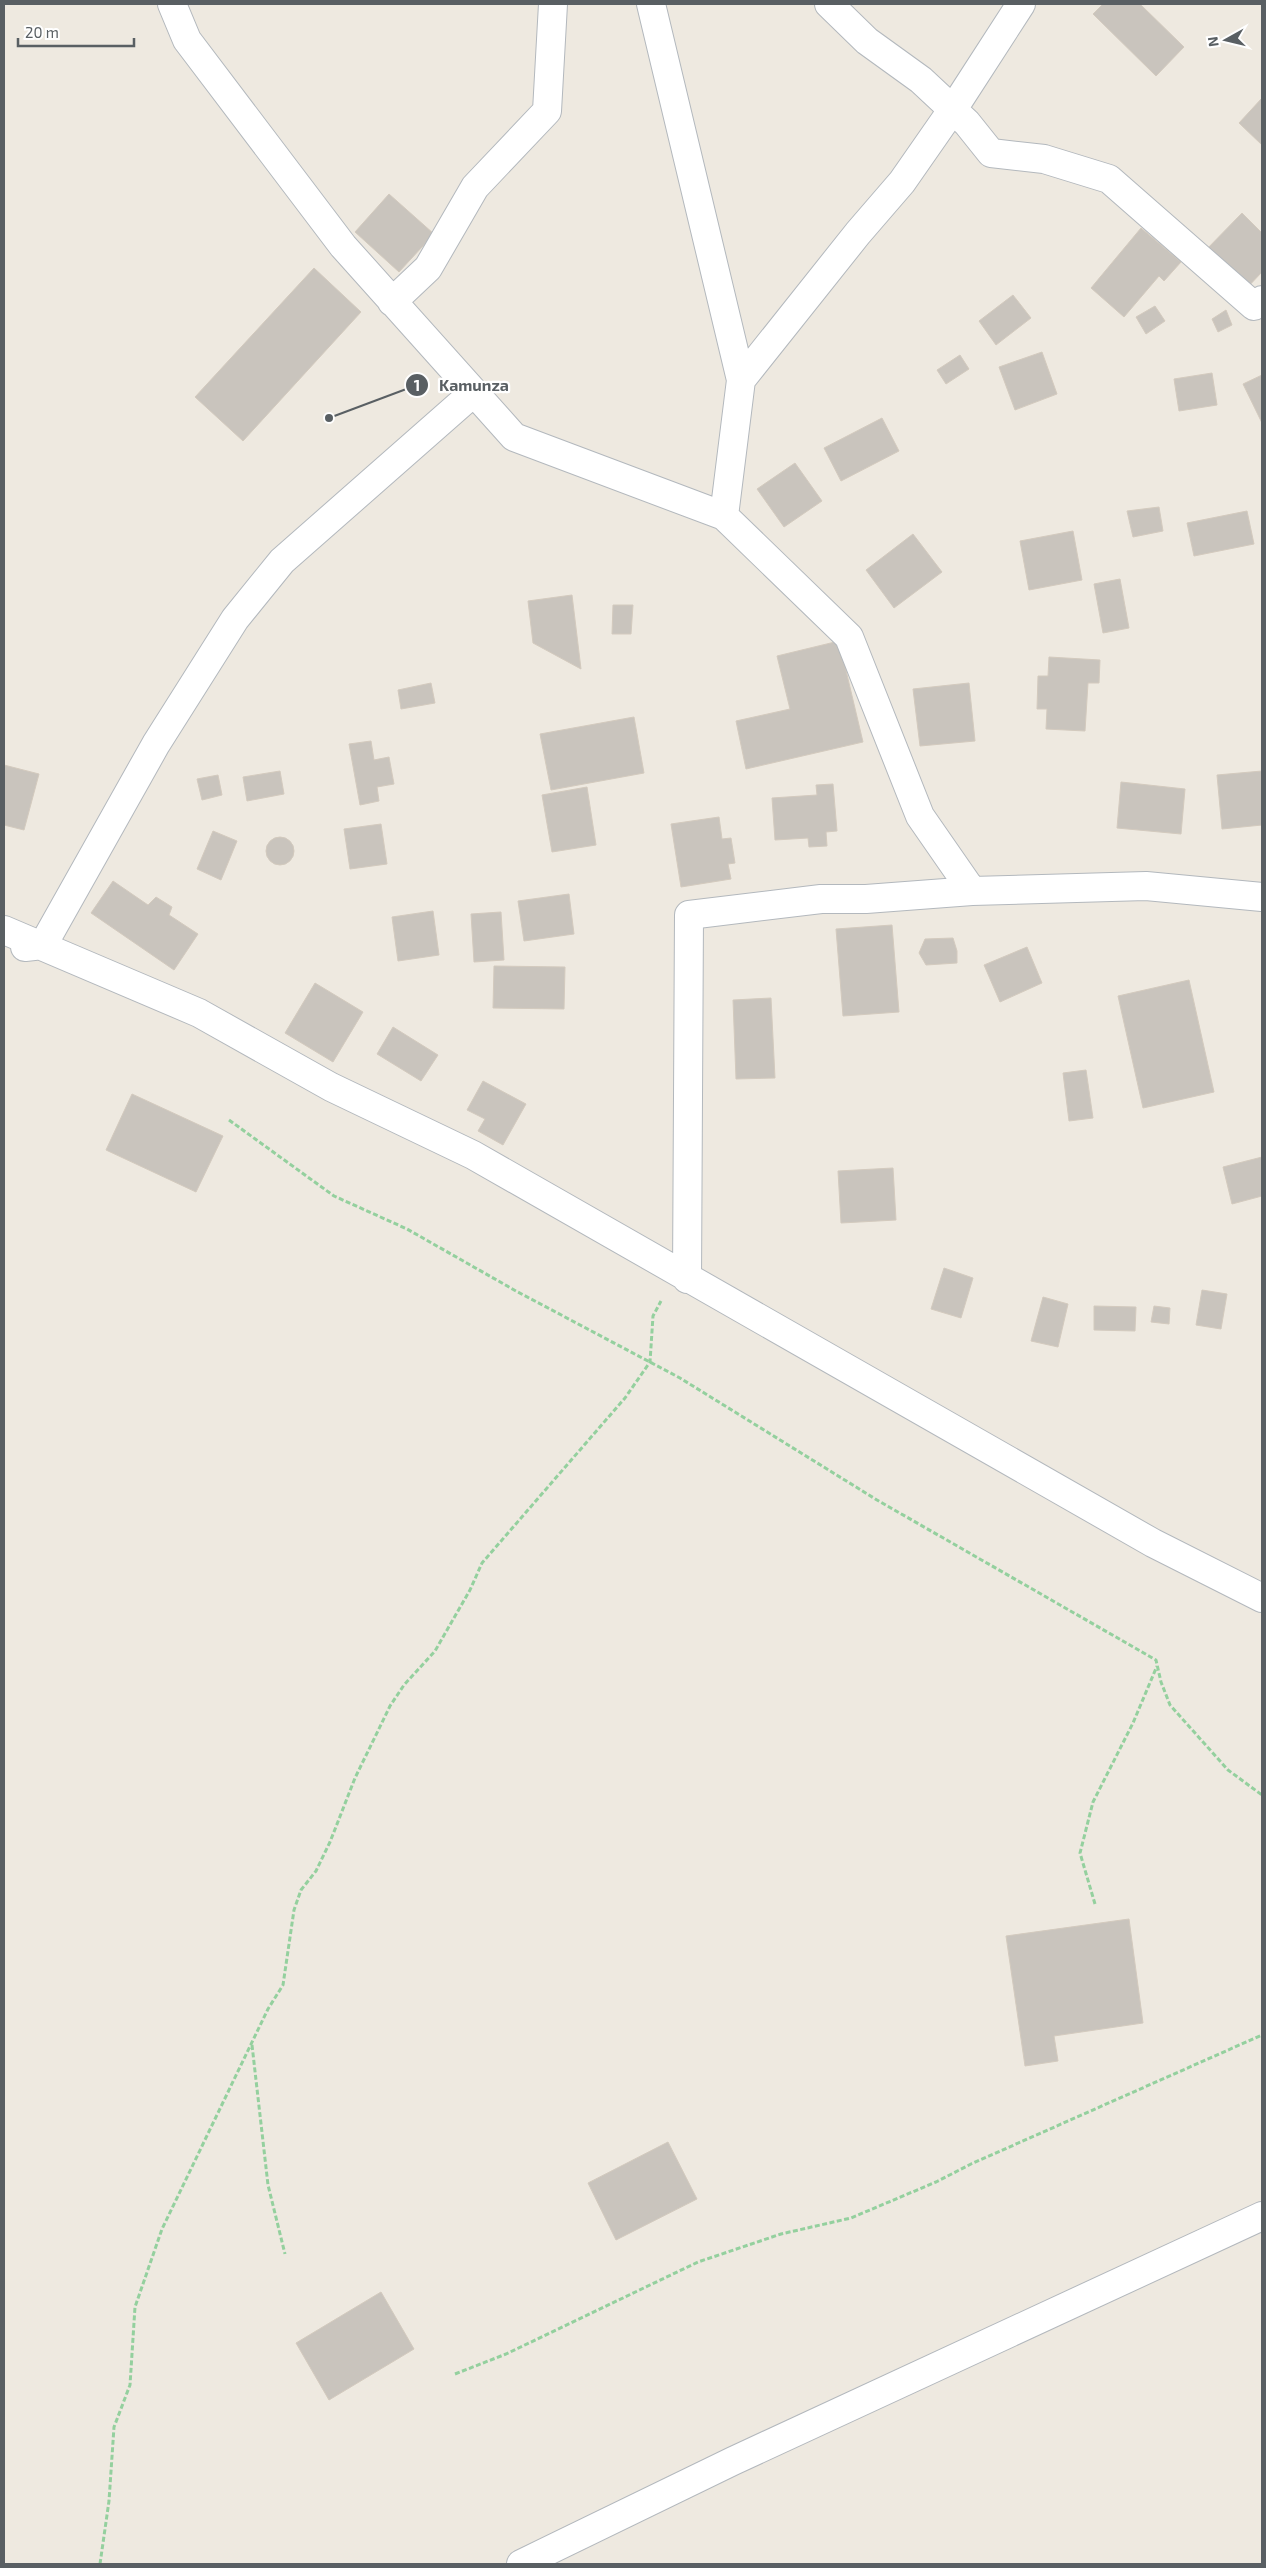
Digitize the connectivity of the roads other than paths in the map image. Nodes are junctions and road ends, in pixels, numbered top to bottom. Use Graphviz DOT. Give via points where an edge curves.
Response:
graph roads {
  1 [pos="172,4"];
  2 [pos="553,4"];
  3 [pos="651,4"];
  4 [pos="828,4"];
  5 [pos="1021,4"];
  6 [pos="952,110"];
  7 [pos="1262,300"];
  8 [pos="392,302"];
  9 [pos="741,380"];
  10 [pos="474,393"];
  11 [pos="724,516"];
  12 [pos="972,891"];
  13 [pos="1262,896"];
  14 [pos="4,930"];
  15 [pos="43,945"];
  16 [pos="4,950"];
  17 [pos="687,1279"];
  18 [pos="1262,1598"];
  19 [pos="1262,2216"];
  20 [pos="521,2564"];
  1 -- 8 [label="street" via="187,40 342,246"];
  2 -- 8 [label="street" via="547,111 475,187 428,268"];
  3 -- 9 [label="street"];
  4 -- 6 [label="street" via="867,40 921,80"];
  5 -- 6 [label="street"];
  6 -- 7 [label="street" via="991,153 1044,159 1109,179 1254,306"];
  6 -- 9 [label="street" via="902,182"];
  8 -- 10 [label="street"];
  9 -- 11 [label="street"];
  10 -- 11 [label="street" via="514,438"];
  10 -- 15 [label="street" via="282,561 235,619 156,744"];
  11 -- 12 [label="street" via="849,637 920,816"];
  12 -- 13 [label="street" via="1146,886"];
  12 -- 17 [label="street" via="821,899 689,915"];
  14 -- 15 [label="street"];
  15 -- 16 [label="street"];
  15 -- 17 [label="street" via="200,1012 331,1087 473,1155"];
  17 -- 18 [label="street" via="1153,1543"];
  19 -- 20 [label="street" via="733,2460"];
}
